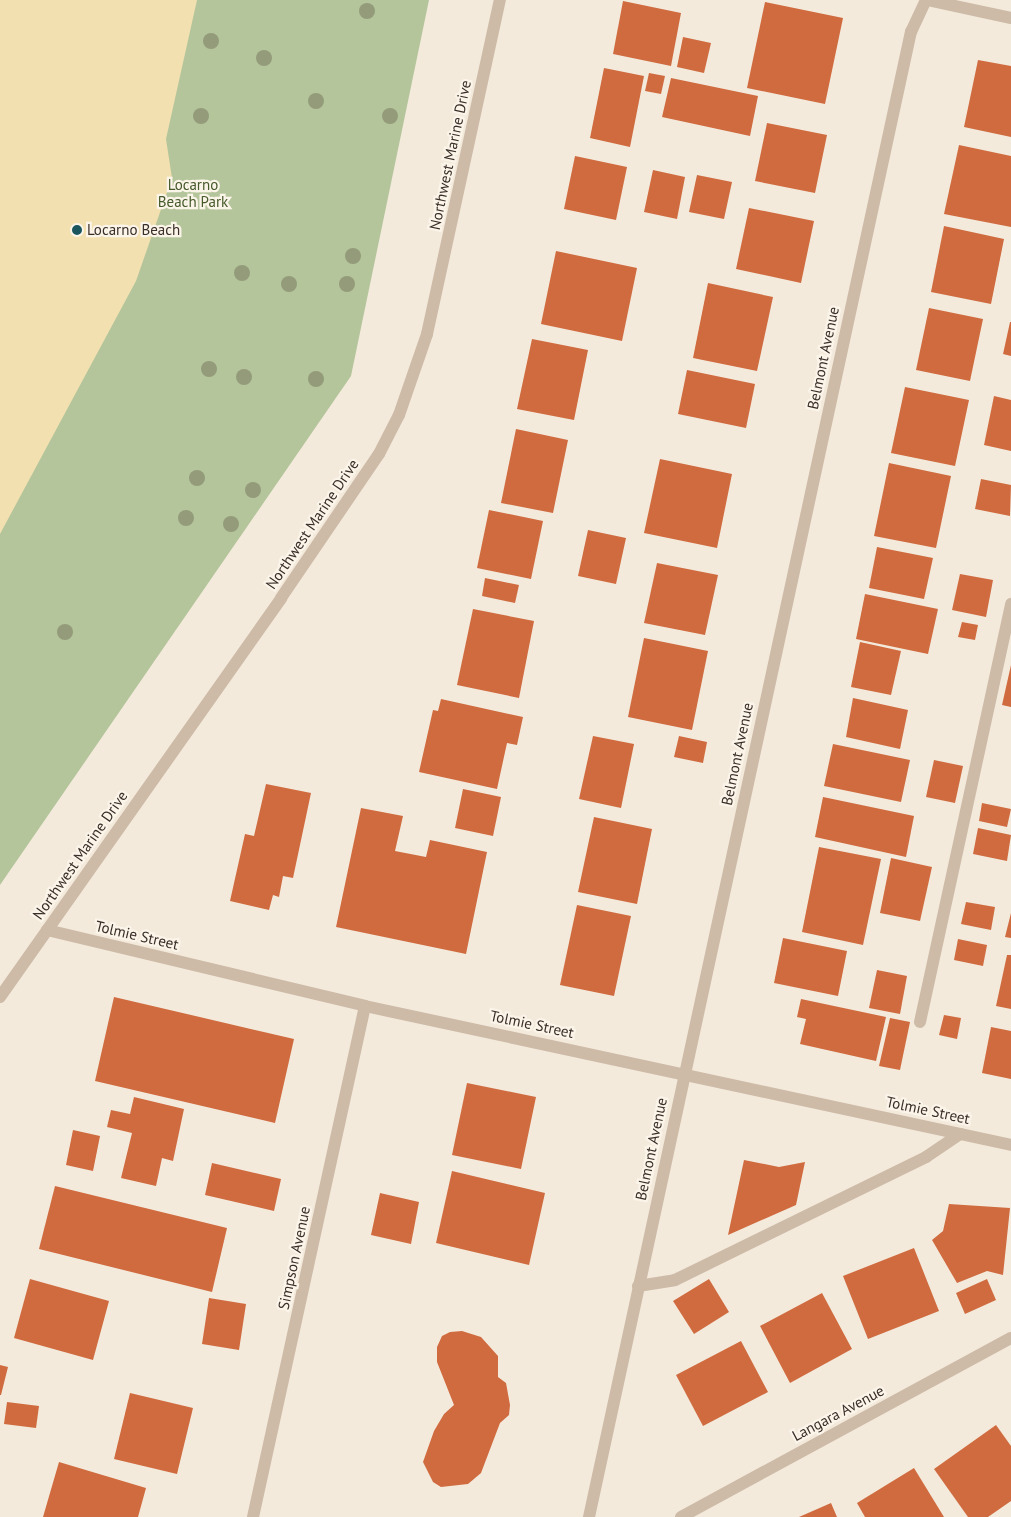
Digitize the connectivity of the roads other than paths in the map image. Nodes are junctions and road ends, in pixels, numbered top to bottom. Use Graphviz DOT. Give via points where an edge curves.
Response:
graph roads {
  1 [pos="500,0"];
  2 [pos="927,0"];
  3 [pos="1011,18"];
  4 [pos="1011,604"];
  5 [pos="47,930"];
  6 [pos="0,997"];
  7 [pos="365,1006"];
  8 [pos="920,1022"];
  9 [pos="684,1074"];
  10 [pos="960,1134"];
  11 [pos="1011,1145"];
  12 [pos="638,1286"];
  13 [pos="1011,1338"];
  14 [pos="253,1517"];
  15 [pos="589,1517"];
  16 [pos="681,1517"];
  1 -- 5 [label="street, Northwest Marine Drive" via="427,334 399,415 379,454 347,503"];
  2 -- 3 [label="street"];
  2 -- 9 [label="street, Belmont Avenue" via="911,32"];
  4 -- 8 [label="street"];
  5 -- 6 [label="street, Northwest Marine Drive"];
  5 -- 7 [label="street, Tolmie Street"];
  7 -- 9 [label="street, Tolmie Street"];
  7 -- 14 [label="street, Simpson Avenue"];
  9 -- 10 [label="street, Tolmie Street"];
  9 -- 12 [label="street, Belmont Avenue"];
  10 -- 11 [label="street, Tolmie Street"];
  10 -- 12 [label="street" via="926,1156 675,1280"];
  12 -- 15 [label="street, Belmont Avenue"];
  13 -- 16 [label="street, Langara Avenue"];
}
